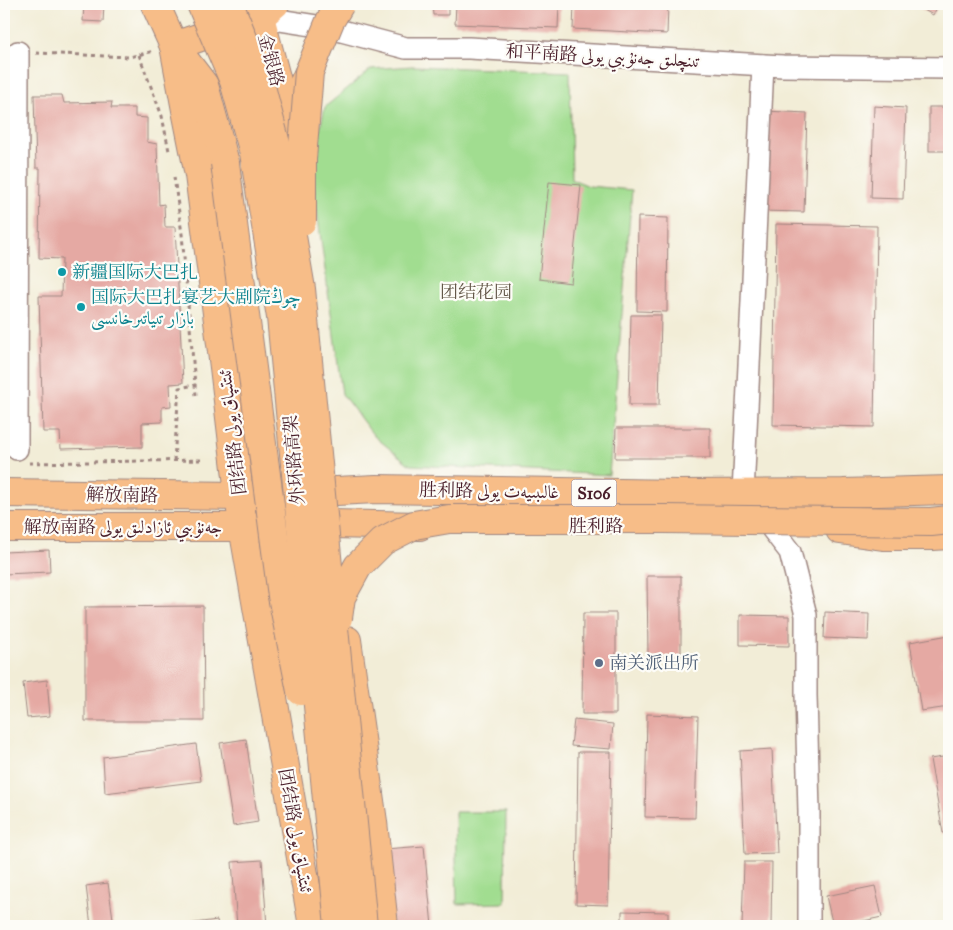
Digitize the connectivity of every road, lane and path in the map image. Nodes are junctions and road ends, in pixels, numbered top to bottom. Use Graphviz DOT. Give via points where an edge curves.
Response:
graph roads {
  1 [pos="155,4"];
  2 [pos="201,4"];
  3 [pos="229,4"];
  4 [pos="349,4"];
  5 [pos="262,8"];
  6 [pos="335,16"];
  7 [pos="174,46"];
  8 [pos="18,52"];
  9 [pos="139,54"];
  10 [pos="763,64"];
  11 [pos="949,68"];
  12 [pos="287,119"];
  13 [pos="171,158"];
  14 [pos="174,175"];
  15 [pos="11,206"];
  16 [pos="303,312"];
  17 [pos="10,323"];
  18 [pos="195,385"];
  19 [pos="196,395"];
  20 [pos="17,448"];
  21 [pos="201,460"];
  22 [pos="174,461"];
  23 [pos="949,490"];
  24 [pos="327,492"];
  25 [pos="4,493"];
  26 [pos="743,494"];
  27 [pos="239,496"];
  28 [pos="949,520"];
  29 [pos="332,524"];
  30 [pos="769,525"];
  31 [pos="243,527"];
  32 [pos="4,528"];
  33 [pos="949,534"];
  34 [pos="338,667"];
  35 [pos="330,835"];
  36 [pos="312,926"];
  37 [pos="339,926"];
  38 [pos="363,926"];
  39 [pos="384,926"];
  40 [pos="808,926"];
  1 -- 7 [label="main road"];
  2 -- 35 [label="main road, 外环路高架, bridge" via="234,81 254,153 281,317"];
  3 -- 16 [label="main road, 外环路高架, bridge" via="258,75 276,148"];
  4 -- 6 [label="main road"];
  5 -- 6 [label="street, 和平南路 تىنچلىق جەنۇبىي يولى"];
  5 -- 7 [label="main road"];
  5 -- 12 [label="main road, 金银路"];
  6 -- 10 [label="street, 和平南路 تىنچلىق جەنۇبىي يولى" via="406,48 469,48"];
  6 -- 12 [label="main road"];
  6 -- 16 [label="main road, bridge" via="308,72 302,159"];
  7 -- 9 [label="path"];
  7 -- 27 [label="main road, 团结路 ئىتتىپاق يولى" via="200,175"];
  7 -- 35 [label="main road, bridge" via="204,85 225,163 282,596"];
  8 -- 9 [label="path" via="130,57"];
  8 -- 15 [label="street"];
  9 -- 13 [label="path" via="162,116"];
  10 -- 11 [label="street, 和平南路 تىنچلىق جەنۇبىي يولى"];
  10 -- 26 [label="street"];
  12 -- 24 [label="main road" via="302,335"];
  14 -- 18 [label="path"];
  15 -- 17 [label="street"];
  16 -- 34 [label="main road, 外环路高架, bridge"];
  17 -- 20 [label="street"];
  18 -- 19 [label="path"];
  18 -- 22 [label="path" via="179,388"];
  20 -- 22 [label="path" via="17,463"];
  21 -- 22 [label="path"];
  23 -- 26 [label="main road, 胜利路 غالىبىيەت يولى / S106"];
  24 -- 26 [label="main road, 胜利路 غالىبىيەت يولى / S106" via="376,489"];
  24 -- 27 [label="main road, 胜利路 غالىبىيەت يولى / S106"];
  24 -- 29 [label="main road"];
  25 -- 27 [label="main road, 解放南路"];
  27 -- 31 [label="main road, 团结路 ئىتتىپاق يولى"];
  28 -- 34 [label="main road, bridge" via="449,519 414,525 383,541 358,566 341,597 336,632"];
  29 -- 30 [label="main road, 胜利路 / S106"];
  29 -- 31 [label="main road, 胜利路 / S106"];
  29 -- 39 [label="main road"];
  30 -- 33 [label="main road, 胜利路 / S106" via="808,526 883,536"];
  30 -- 40 [label="street" via="790,552 806,615"];
  31 -- 32 [label="main road, 解放南路 جەنۇبىي ئازادلىق يولى"];
  31 -- 36 [label="main road, 团结路 ئىتتىپاق يولى"];
  34 -- 38 [label="main road, 外环路高架, bridge"];
  35 -- 37 [label="main road, 外环路高架, bridge"];
}
